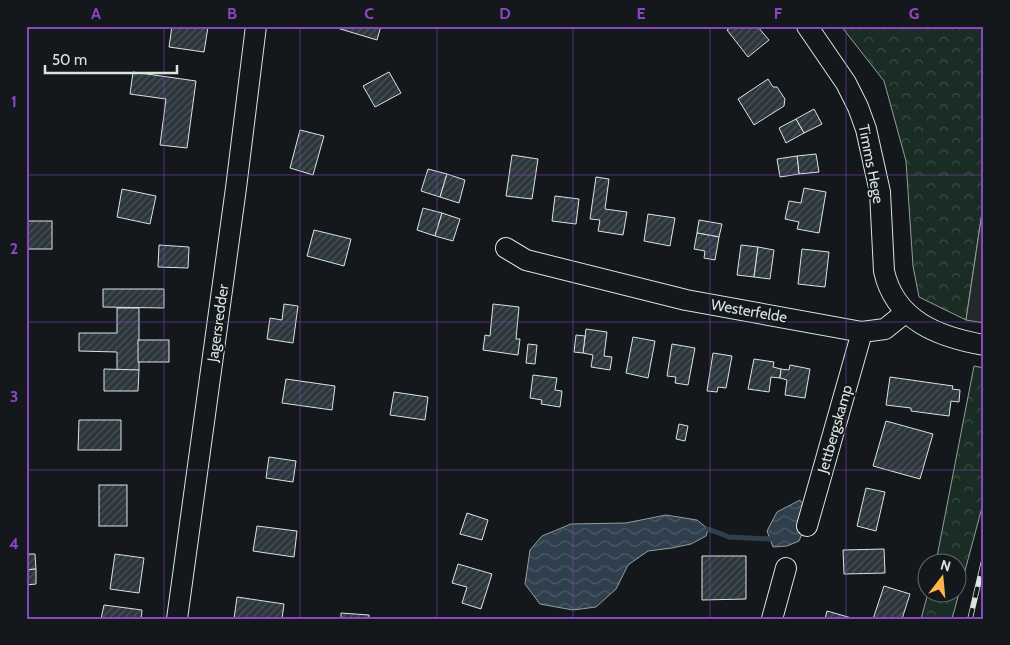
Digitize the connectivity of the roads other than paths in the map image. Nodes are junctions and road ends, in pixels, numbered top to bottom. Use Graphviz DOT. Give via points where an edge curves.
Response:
graph roads {
  1 [pos="256,26"];
  2 [pos="806,26"];
  3 [pos="506,248"];
  4 [pos="906,312"];
  5 [pos="862,332"];
  6 [pos="982,340"];
  7 [pos="808,526"];
  8 [pos="786,568"];
  9 [pos="178,619"];
  10 [pos="772,619"];
  1 -- 9 [label="street, Jagersredder"];
  2 -- 4 [label="street, Timms Hege" via="846,83 866,129 880,192 887,284"];
  3 -- 5 [label="street, Westerfelde" via="526,260 686,300"];
  4 -- 5 [label="street, Westerfelde" via="885,329"];
  4 -- 6 [label="street" via="941,335"];
  5 -- 7 [label="street, Jettbergskamp"];
  8 -- 10 [label="street"];
}
